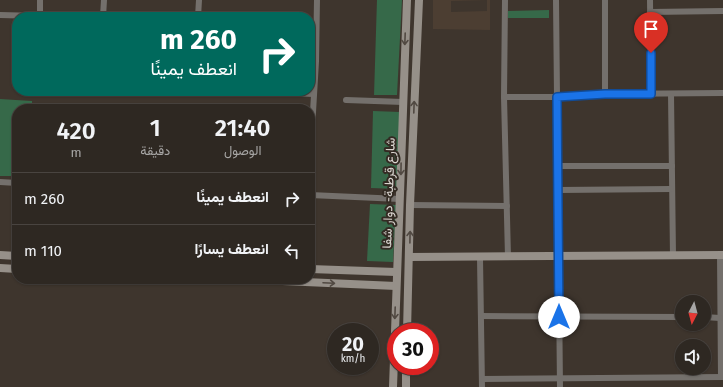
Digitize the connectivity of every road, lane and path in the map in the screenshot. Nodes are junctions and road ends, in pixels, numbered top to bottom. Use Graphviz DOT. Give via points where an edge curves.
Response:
graph roads {
  1 [pos="40,0"];
  2 [pos="104,0"];
  3 [pos="199,0"];
  4 [pos="317,0"];
  5 [pos="407,0"];
  6 [pos="419,0"];
  7 [pos="504,0"];
  8 [pos="556,0"];
  9 [pos="605,0"];
  10 [pos="650,0"];
  11 [pos="723,11"];
  12 [pos="40,12"];
  13 [pos="103,12"];
  14 [pos="198,12"];
  15 [pos="650,12"];
  16 [pos="0,15"];
  17 [pos="12,16"];
  18 [pos="315,63"];
  19 [pos="723,93"];
  20 [pos="605,94"];
  21 [pos="651,94"];
  22 [pos="671,94"];
  23 [pos="504,97"];
  24 [pos="557,97"];
  25 [pos="346,100"];
  26 [pos="403,102"];
  27 [pos="402,145"];
  28 [pos="413,145"];
  29 [pos="558,166"];
  30 [pos="672,166"];
  31 [pos="0,182"];
  32 [pos="12,183"];
  33 [pos="671,189"];
  34 [pos="558,190"];
  35 [pos="315,195"];
  36 [pos="400,199"];
  37 [pos="410,205"];
  38 [pos="508,206"];
  39 [pos="3,255"];
  40 [pos="721,255"];
  41 [pos="673,256"];
  42 [pos="409,257"];
  43 [pos="508,257"];
  44 [pos="559,257"];
  45 [pos="480,258"];
  46 [pos="3,268"];
  47 [pos="315,269"];
  48 [pos="396,272"];
  49 [pos="315,282"];
  50 [pos="396,286"];
  51 [pos="481,316"];
  52 [pos="559,317"];
  53 [pos="675,317"];
  54 [pos="711,317"];
  55 [pos="720,318"];
  56 [pos="407,323"];
  57 [pos="406,375"];
  58 [pos="722,377"];
  59 [pos="482,379"];
  60 [pos="560,379"];
  61 [pos="393,387"];
  62 [pos="406,387"];
  63 [pos="482,387"];
  64 [pos="560,387"];
  1 -- 12 [label="street"];
  2 -- 13 [label="street"];
  3 -- 14 [label="street"];
  4 -- 18 [label="street"];
  5 -- 26 [label="main road, شارع قرطبة- دوار شفا, one-way"];
  28 -- 6 [label="main road, one-way"];
  7 -- 23 [label="street"];
  8 -- 24 [label="street"];
  9 -- 20 [label="street"];
  10 -- 15 [label="street"];
  11 -- 15 [label="street"];
  15 -- 21 [label="street"];
  16 -- 17 [label="street"];
  19 -- 22 [label="street"];
  20 -- 21 [label="street"];
  20 -- 24 [label="street"];
  21 -- 22 [label="street"];
  22 -- 30 [label="street"];
  23 -- 24 [label="street"];
  23 -- 38 [label="street"];
  24 -- 29 [label="street"];
  25 -- 26 [label="street"];
  26 -- 27 [label="main road, شارع قرطبة- دوار شفا"];
  27 -- 28 [label="main road"];
  27 -- 36 [label="main road, شارع قرطبة- دوار شفا, one-way"];
  28 -- 37 [label="main road"];
  29 -- 30 [label="street"];
  29 -- 34 [label="street"];
  30 -- 33 [label="street"];
  31 -- 32 [label="street"];
  33 -- 34 [label="street"];
  33 -- 41 [label="street"];
  34 -- 44 [label="street"];
  35 -- 36 [label="street"];
  36 -- 48 [label="main road, شارع قرطبة- دوار شفا"];
  37 -- 38 [label="street"];
  42 -- 37 [label="main road, one-way"];
  38 -- 43 [label="street"];
  39 -- 46 [label="main road"];
  40 -- 41 [label="main road"];
  40 -- 55 [label="street"];
  41 -- 44 [label="main road"];
  42 -- 45 [label="main road"];
  42 -- 56 [label="main road"];
  43 -- 44 [label="main road"];
  43 -- 45 [label="main road"];
  44 -- 52 [label="street"];
  45 -- 51 [label="street"];
  47 -- 48 [label="main road"];
  48 -- 50 [label="main road, شارع قرطبة- دوار شفا"];
  49 -- 50 [label="main road, one-way"];
  50 -- 61 [label="main road, شارع قرطبة- دوار شفا, one-way"];
  51 -- 52 [label="street"];
  51 -- 59 [label="street"];
  52 -- 53 [label="street"];
  52 -- 60 [label="street"];
  54 -- 55 [label="street"];
  55 -- 58 [label="street"];
  57 -- 62 [label="main road"];
  58 -- 60 [label="street"];
  59 -- 60 [label="street"];
  59 -- 63 [label="street"];
  60 -- 64 [label="street"];
}
